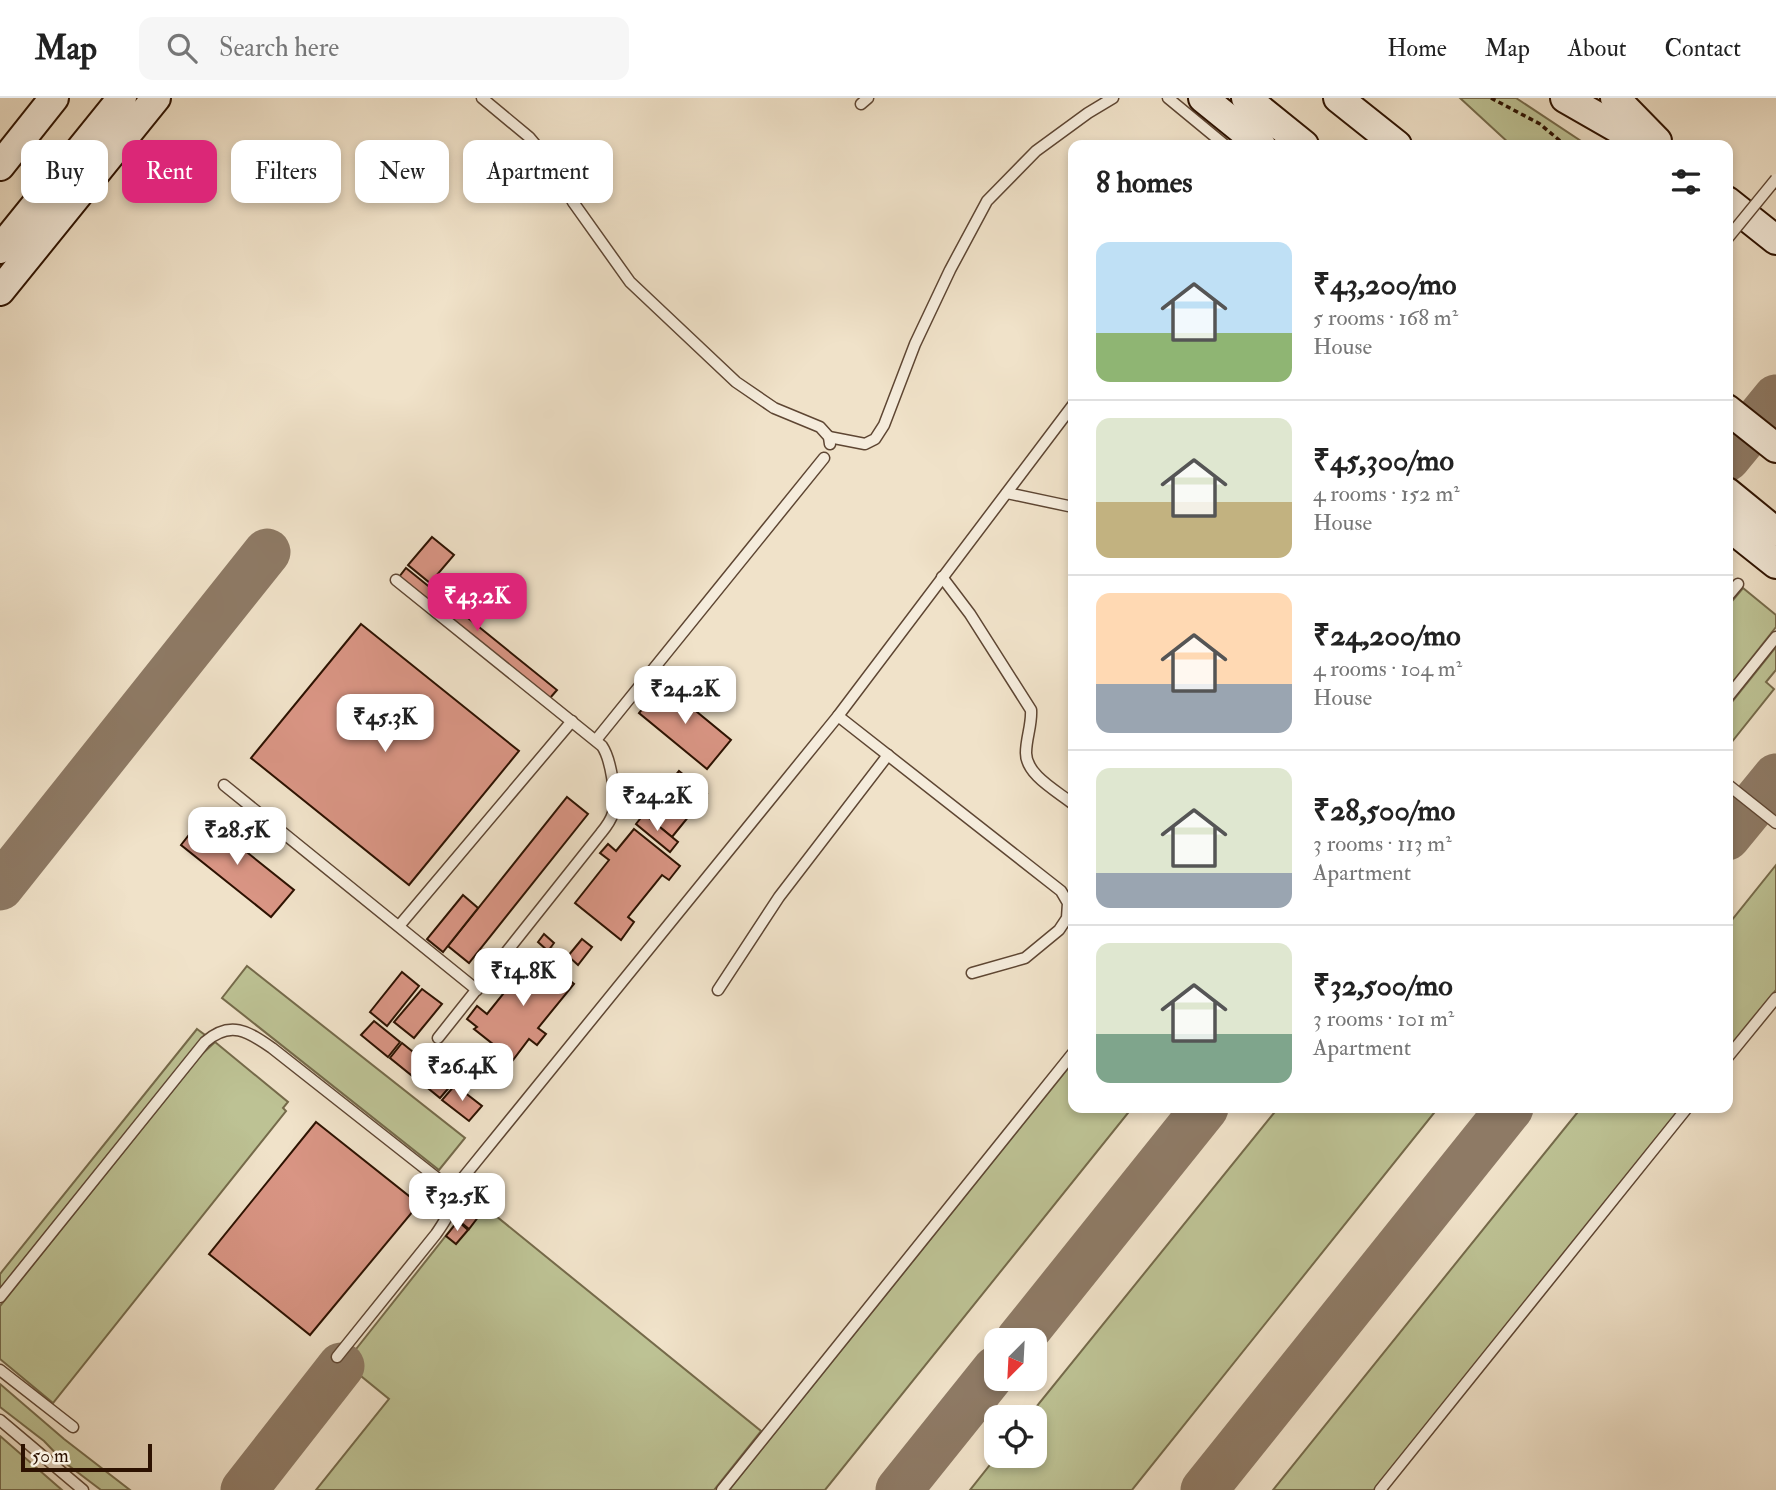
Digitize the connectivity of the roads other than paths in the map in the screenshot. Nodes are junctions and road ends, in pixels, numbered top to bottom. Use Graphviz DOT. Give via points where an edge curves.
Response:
graph roads {
  1 [pos="54,98"];
  2 [pos="122,98"];
  3 [pos="156,98"];
  4 [pos="482,98"];
  5 [pos="1113,98"];
  6 [pos="1168,98"];
  7 [pos="1203,98"];
  8 [pos="1247,98"];
  9 [pos="1338,98"];
  10 [pos="1565,98"];
  11 [pos="1600,98"];
  12 [pos="1615,98"];
  13 [pos="1240,140"];
  14 [pos="1241,140"];
  15 [pos="1298,140"];
  16 [pos="1391,140"];
  17 [pos="1638,140"];
  18 [pos="1654,140"];
  19 [pos="1655,140"];
  20 [pos="0,166"];
  21 [pos="1776,179"];
  22 [pos="1733,206"];
  23 [pos="1733,232"];
  24 [pos="1776,240"];
  25 [pos="0,249"];
  26 [pos="0,291"];
  27 [pos="1068,412"];
  28 [pos="1733,414"];
  29 [pos="1776,448"];
  30 [pos="824,458"];
  31 [pos="1007,492"];
  32 [pos="1733,497"];
  33 [pos="1068,506"];
  34 [pos="1733,530"];
  35 [pos="1776,532"];
  36 [pos="1776,564"];
  37 [pos="942,577"];
  38 [pos="396,580"];
  39 [pos="1738,584"];
  40 [pos="1733,590"];
  41 [pos="1776,637"];
  42 [pos="1733,691"];
  43 [pos="838,716"];
  44 [pos="572,721"];
  45 [pos="596,740"];
  46 [pos="888,755"];
  47 [pos="225,785"];
  48 [pos="1733,790"];
  49 [pos="1068,800"];
  50 [pos="1776,823"];
  51 [pos="399,926"];
  52 [pos="972,973"];
  53 [pos="477,990"];
  54 [pos="718,990"];
  55 [pos="1776,998"];
  56 [pos="438,1038"];
  57 [pos="1733,1051"];
  58 [pos="1068,1059"];
  59 [pos="1684,1113"];
  60 [pos="449,1195"];
  61 [pos="0,1297"];
  62 [pos="337,1357"];
  63 [pos="0,1370"];
  64 [pos="0,1420"];
  65 [pos="73,1427"];
  66 [pos="83,1490"];
  67 [pos="722,1490"];
  68 [pos="1380,1490"];
  1 -- 20 [label="street"];
  2 -- 25 [label="street"];
  3 -- 26 [label="street"];
  4 -- 5 [label="lane" via="529,137 630,282 693,344 736,382 774,408 820,428 830,441 865,444 875,439 884,425 915,344 987,201 1036,151"];
  6 -- 13 [label="lane"];
  7 -- 14 [label="street"];
  8 -- 15 [label="street"];
  9 -- 16 [label="street"];
  10 -- 17 [label="street"];
  11 -- 18 [label="street"];
  12 -- 19 [label="street"];
  21 -- 23 [label="lane, bridge"];
  22 -- 24 [label="street"];
  27 -- 31 [label="lane"];
  28 -- 29 [label="street"];
  30 -- 45 [label="lane"];
  31 -- 33 [label="lane"];
  31 -- 37 [label="lane"];
  32 -- 35 [label="street"];
  34 -- 36 [label="street"];
  37 -- 43 [label="lane"];
  37 -- 49 [label="lane" via="1031,709 1027,762"];
  38 -- 44 [label="lane"];
  39 -- 40 [label="lane"];
  41 -- 42 [label="lane"];
  43 -- 46 [label="lane"];
  43 -- 60 [label="lane"];
  44 -- 45 [label="lane"];
  44 -- 51 [label="lane"];
  45 -- 53 [label="lane" via="609,762 614,801 609,822"];
  46 -- 52 [label="lane" via="1061,891 1068,904 1067,918 1059,930 1025,958"];
  46 -- 54 [label="lane" via="779,897"];
  47 -- 51 [label="lane"];
  48 -- 50 [label="lane"];
  51 -- 53 [label="lane"];
  53 -- 56 [label="lane"];
  55 -- 57 [label="lane"];
  58 -- 67 [label="lane"];
  59 -- 68 [label="lane"];
  60 -- 61 [label="lane" via="437,1178 272,1048 245,1032 221,1030 205,1042"];
  60 -- 62 [label="lane" via="449,1213 436,1234"];
  63 -- 65 [label="lane"];
  64 -- 66 [label="lane"];
}
